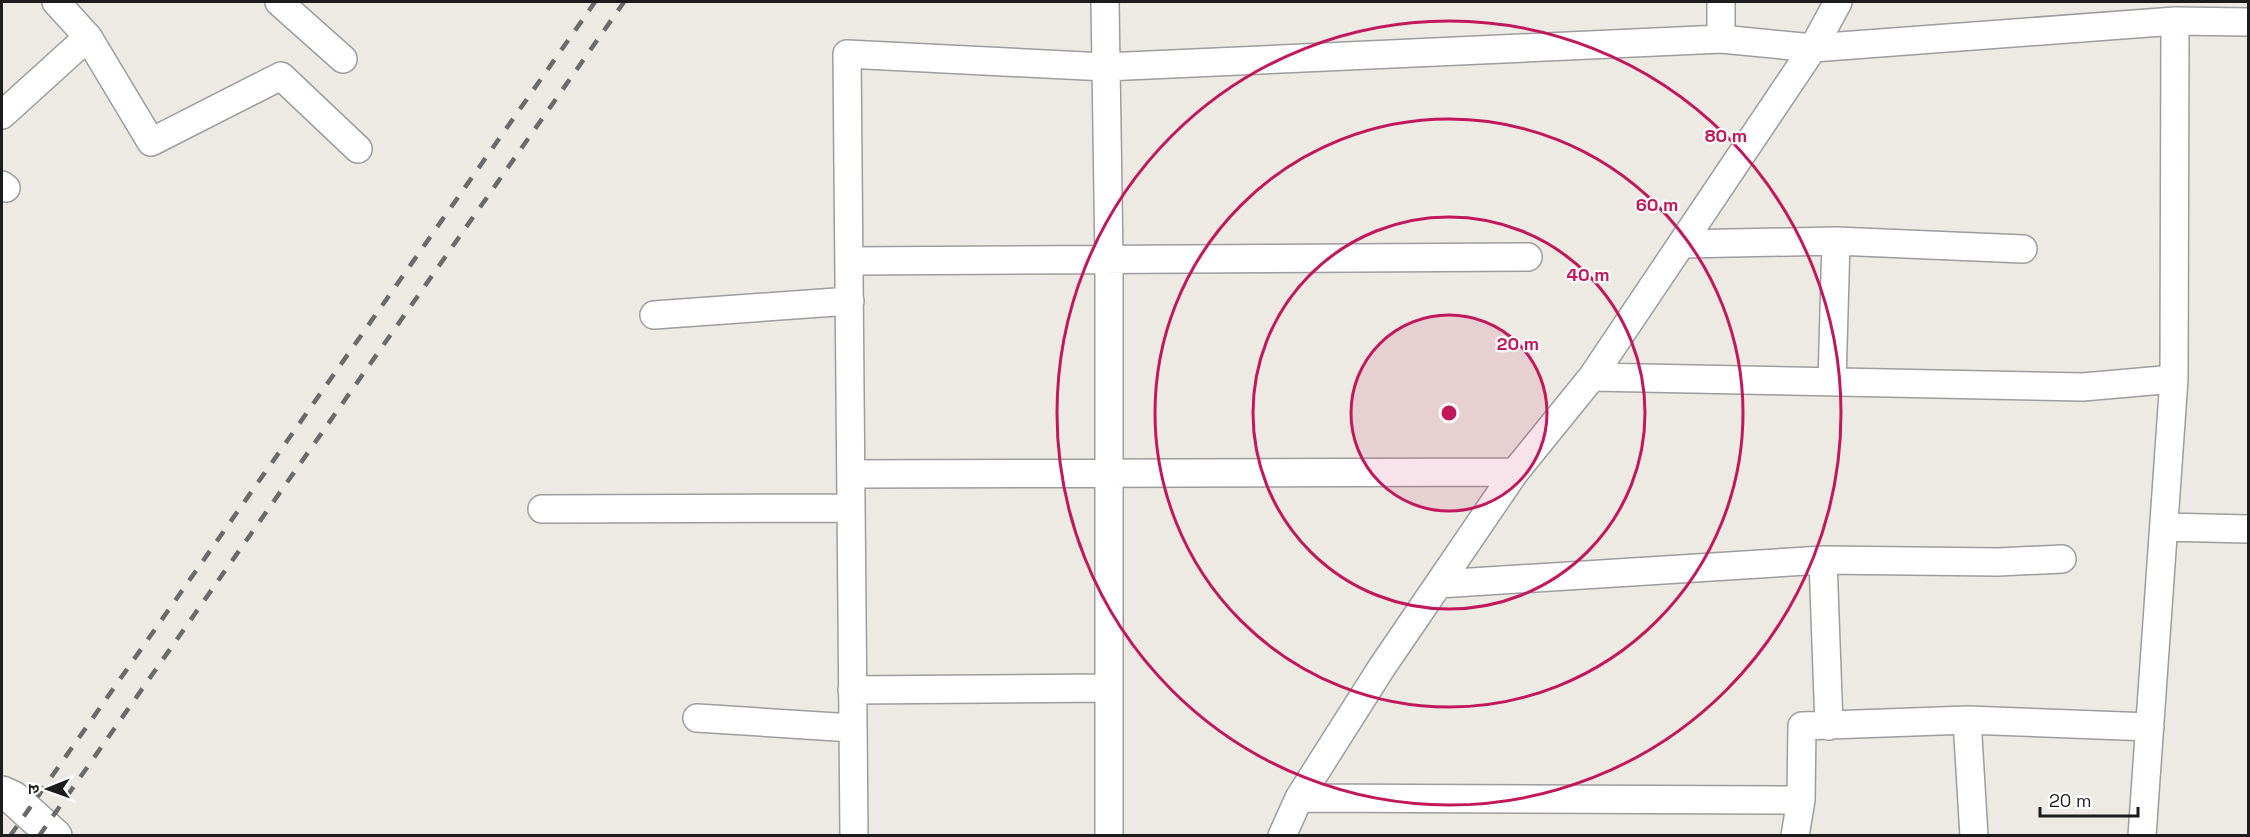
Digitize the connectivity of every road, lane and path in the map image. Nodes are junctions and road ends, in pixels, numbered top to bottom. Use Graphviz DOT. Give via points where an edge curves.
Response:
graph roads {
  1 [pos="56,2"];
  2 [pos="279,2"];
  3 [pos="1105,2"];
  4 [pos="1721,2"];
  5 [pos="1838,2"];
  6 [pos="2175,21"];
  7 [pos="2248,22"];
  8 [pos="88,37"];
  9 [pos="1721,39"];
  10 [pos="1813,48"];
  11 [pos="343,59"];
  12 [pos="1105,67"];
  13 [pos="2,115"];
  14 [pos="358,149"];
  15 [pos="1836,241"];
  16 [pos="1682,244"];
  17 [pos="2023,249"];
  18 [pos="1528,257"];
  19 [pos="1109,259"];
  20 [pos="850,261"];
  21 [pos="850,301"];
  22 [pos="654,315"];
  23 [pos="1593,377"];
  24 [pos="2174,379"];
  25 [pos="1832,382"];
  26 [pos="1515,472"];
  27 [pos="1108,473"];
  28 [pos="850,474"];
  29 [pos="851,508"];
  30 [pos="542,509"];
  31 [pos="2164,526"];
  32 [pos="2248,529"];
  33 [pos="2062,559"];
  34 [pos="1823,560"];
  35 [pos="1438,584"];
  36 [pos="1108,688"];
  37 [pos="852,690"];
  38 [pos="697,718"];
  39 [pos="1967,720"];
  40 [pos="1829,726"];
  41 [pos="2151,726"];
  42 [pos="852,728"];
  43 [pos="2,793"];
  44 [pos="1299,798"];
  45 [pos="1801,800"];
  46 [pos="55,836"];
  47 [pos="854,836"];
  48 [pos="1109,836"];
  49 [pos="1282,836"];
  50 [pos="1795,836"];
  51 [pos="1974,836"];
  52 [pos="2142,836"];
  1 -- 8 [label="street"];
  2 -- 11 [label="street"];
  3 -- 12 [label="street"];
  4 -- 9 [label="street"];
  5 -- 10 [label="street"];
  6 -- 7 [label="street"];
  6 -- 10 [label="street"];
  6 -- 24 [label="street"];
  8 -- 13 [label="street"];
  8 -- 14 [label="street" via="151,142 281,76"];
  9 -- 10 [label="street"];
  9 -- 12 [label="street"];
  10 -- 16 [label="street"];
  12 -- 19 [label="street"];
  12 -- 20 [label="street" via="847,54"];
  15 -- 16 [label="street"];
  15 -- 17 [label="street"];
  15 -- 25 [label="street"];
  16 -- 23 [label="street"];
  18 -- 19 [label="street"];
  19 -- 20 [label="street"];
  19 -- 27 [label="street"];
  20 -- 21 [label="street"];
  21 -- 22 [label="street"];
  21 -- 28 [label="street"];
  23 -- 25 [label="street"];
  23 -- 26 [label="street"];
  24 -- 25 [label="street" via="2083,387"];
  24 -- 31 [label="street"];
  26 -- 27 [label="street"];
  26 -- 35 [label="street"];
  27 -- 28 [label="street"];
  27 -- 36 [label="street"];
  28 -- 29 [label="street"];
  29 -- 30 [label="street"];
  29 -- 37 [label="street"];
  31 -- 32 [label="street"];
  31 -- 41 [label="street"];
  33 -- 34 [label="street"];
  34 -- 35 [label="street"];
  34 -- 40 [label="street"];
  35 -- 44 [label="street"];
  36 -- 37 [label="street"];
  36 -- 48 [label="street"];
  37 -- 42 [label="street"];
  38 -- 42 [label="street"];
  39 -- 40 [label="street"];
  39 -- 41 [label="street"];
  39 -- 51 [label="street"];
  40 -- 45 [label="street" via="1802,726"];
  41 -- 52 [label="street"];
  42 -- 47 [label="street"];
  43 -- 46 [label="street" via="13,798"];
  44 -- 45 [label="street"];
  44 -- 49 [label="street"];
  45 -- 50 [label="street"];
}
